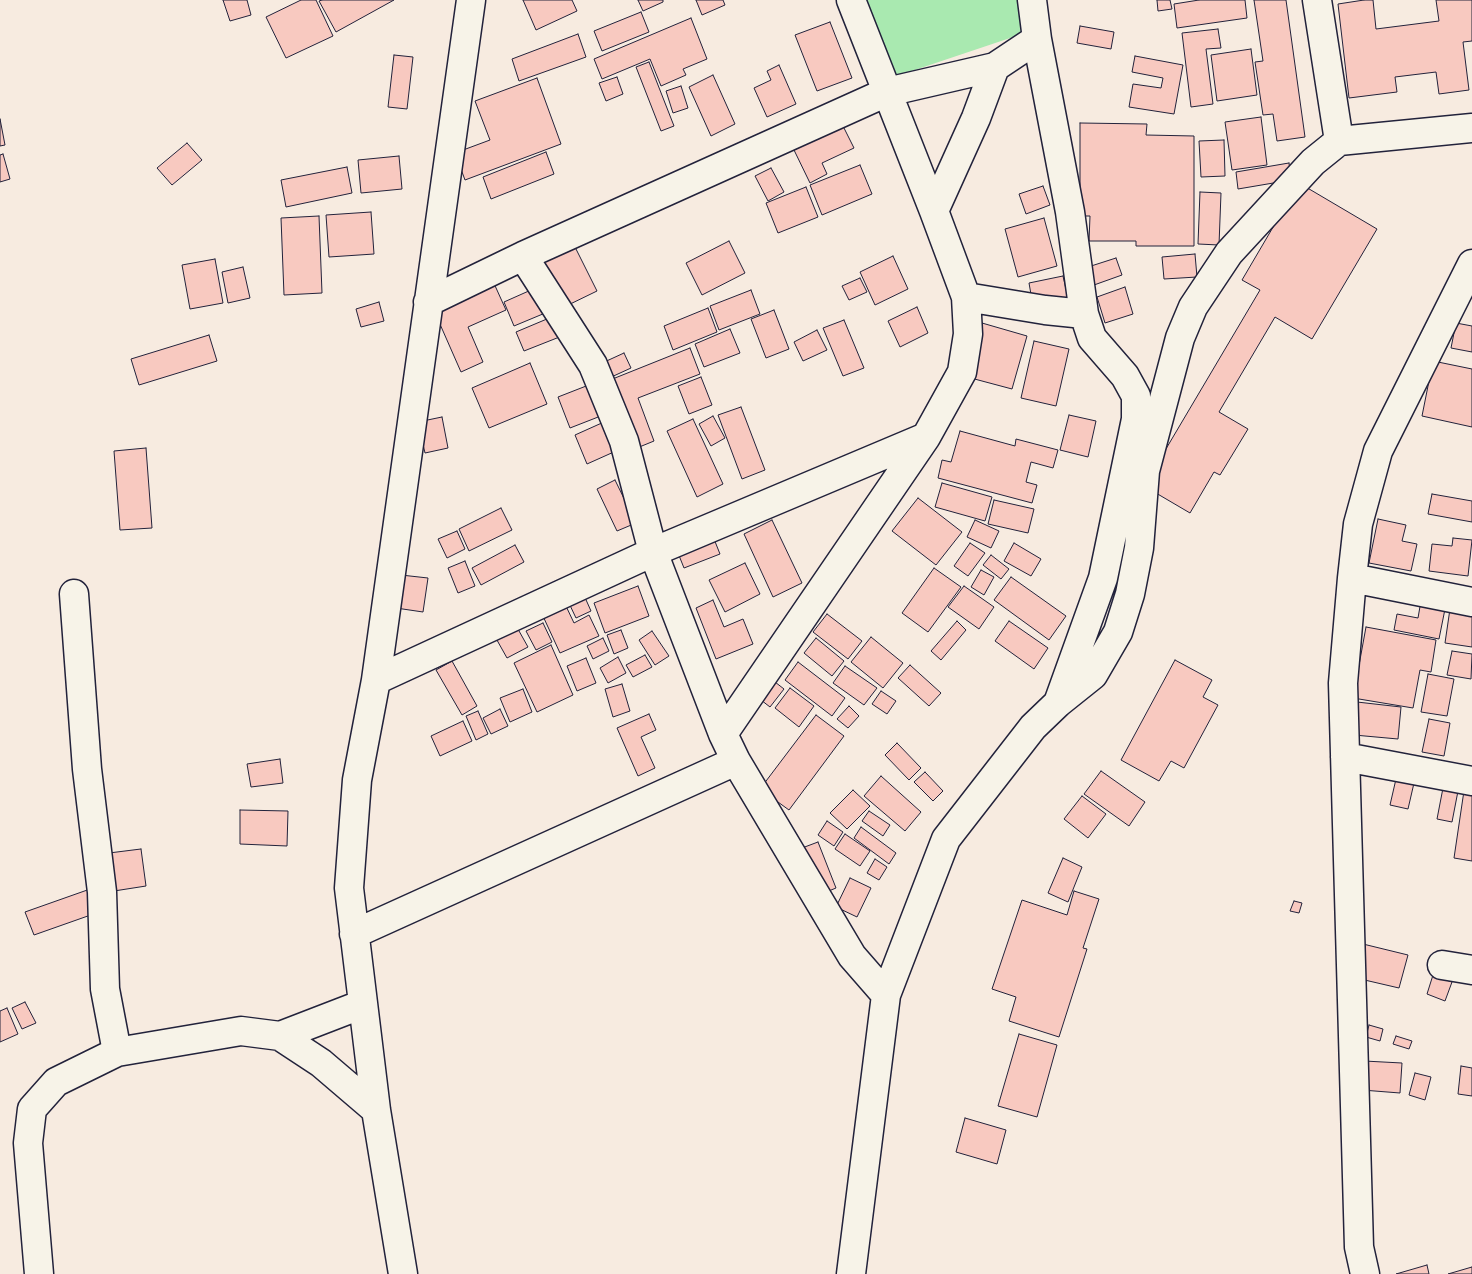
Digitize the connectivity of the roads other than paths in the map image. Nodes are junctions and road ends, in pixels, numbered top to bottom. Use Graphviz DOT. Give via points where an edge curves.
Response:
graph roads {
  1 [pos="471,0"];
  2 [pos="851,0"];
  3 [pos="1032,0"];
  4 [pos="1317,0"];
  5 [pos="1037,39"];
  6 [pos="995,68"];
  7 [pos="887,92"];
  8 [pos="1472,128"];
  9 [pos="1339,142"];
  10 [pos="934,210"];
  11 [pos="523,256"];
  12 [pos="1472,264"];
  13 [pos="966,297"];
  14 [pos="428,302"];
  15 [pos="1084,314"];
  16 [pos="926,437"];
  17 [pos="653,552"];
  18 [pos="1352,578"];
  19 [pos="74,594"];
  20 [pos="1472,602"];
  21 [pos="376,680"];
  22 [pos="1058,703"];
  23 [pos="723,734"];
  24 [pos="1345,757"];
  25 [pos="736,761"];
  26 [pos="1472,781"];
  27 [pos="354,934"];
  28 [pos="1442,964"];
  29 [pos="1472,970"];
  30 [pos="886,995"];
  31 [pos="363,1004"];
  32 [pos="280,1036"];
  33 [pos="117,1052"];
  34 [pos="376,1110"];
  35 [pos="39,1274"];
  36 [pos="403,1274"];
  37 [pos="851,1274"];
  38 [pos="1365,1274"];
  1 -- 14 [label="street"];
  2 -- 7 [label="street"];
  3 -- 5 [label="street"];
  4 -- 9 [label="street"];
  5 -- 6 [label="street"];
  5 -- 15 [label="street" via="1070,212"];
  6 -- 7 [label="street"];
  6 -- 10 [label="street"];
  7 -- 10 [label="street"];
  7 -- 11 [label="street"];
  8 -- 9 [label="street"];
  9 -- 22 [label="street" via="1314,162 1229,253 1194,307 1180,338 1144,471 1139,548 1118,632 1092,675"];
  10 -- 13 [label="street"];
  11 -- 14 [label="street"];
  11 -- 17 [label="street" via="593,366 624,440"];
  12 -- 18 [label="street" via="1378,451 1358,524"];
  13 -- 15 [label="street"];
  13 -- 16 [label="street" via="968,334 962,372"];
  14 -- 21 [label="street"];
  15 -- 22 [label="street" via="1092,338 1125,376 1136,396 1136,419 1102,578"];
  16 -- 17 [label="street"];
  16 -- 23 [label="street"];
  17 -- 21 [label="street"];
  17 -- 23 [label="street"];
  18 -- 20 [label="street"];
  18 -- 24 [label="street" via="1342,683"];
  19 -- 33 [label="street" via="87,769 102,892 105,989"];
  21 -- 27 [label="street" via="357,780 348,888"];
  22 -- 30 [label="street" via="1033,727 946,839"];
  23 -- 25 [label="street"];
  24 -- 26 [label="street"];
  24 -- 38 [label="street" via="1359,1247"];
  25 -- 27 [label="street"];
  25 -- 30 [label="street" via="852,956"];
  27 -- 31 [label="street"];
  28 -- 29 [label="street"];
  30 -- 37 [label="street"];
  31 -- 32 [label="street"];
  31 -- 34 [label="street"];
  32 -- 33 [label="street" via="241,1031"];
  32 -- 34 [label="street" via="321,1063"];
  33 -- 35 [label="street" via="56,1082 32,1109 28,1143"];
  34 -- 36 [label="street"];
}
